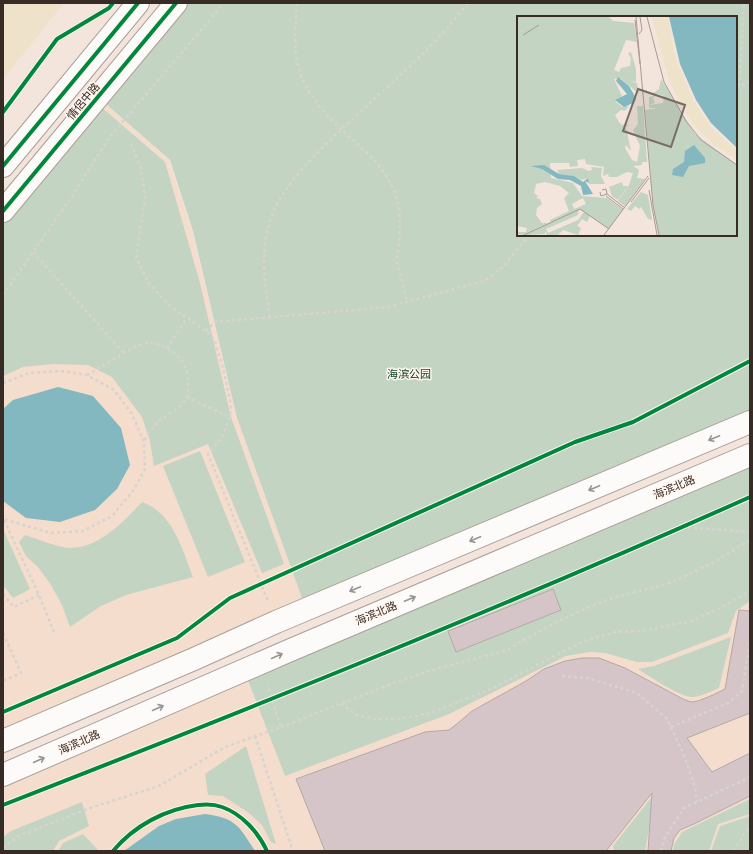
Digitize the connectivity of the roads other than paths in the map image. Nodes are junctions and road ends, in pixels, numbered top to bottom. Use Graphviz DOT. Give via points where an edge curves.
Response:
graph roads {
  1 [pos="138,3"];
  2 [pos="176,3"];
  3 [pos="3,166"];
  4 [pos="3,211"];
  5 [pos="750,422"];
  6 [pos="750,455"];
  7 [pos="3,741"];
  8 [pos="3,775"];
  1 -- 3 [label="main road, 情侶中路"];
  2 -- 4 [label="main road, 情侶中路"];
  5 -- 7 [label="main road, one-way" via="276,622"];
  8 -- 6 [label="main road, 海滨北路, one-way"];
}
